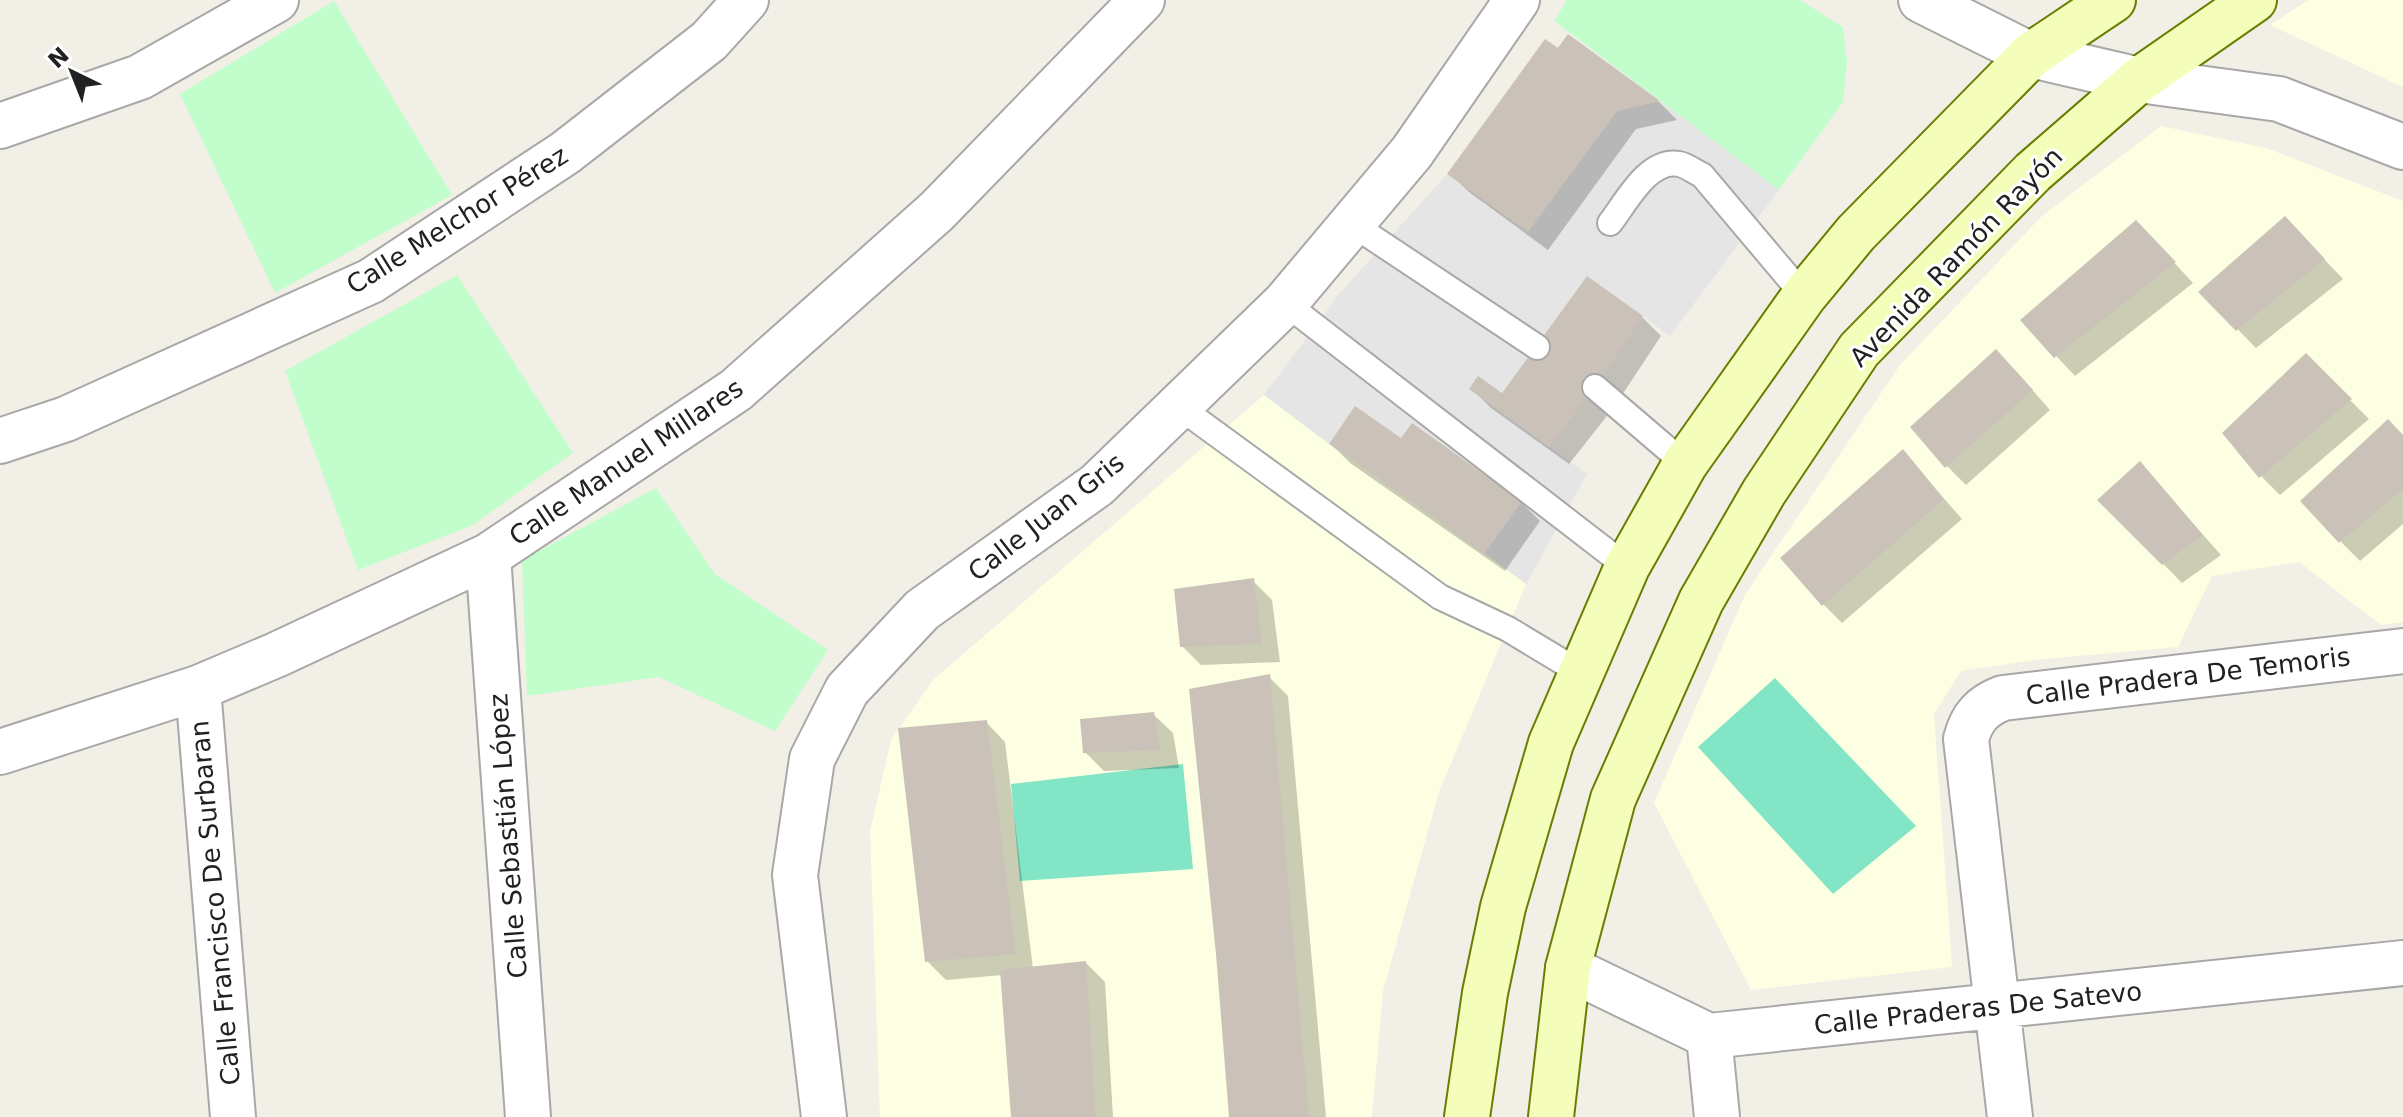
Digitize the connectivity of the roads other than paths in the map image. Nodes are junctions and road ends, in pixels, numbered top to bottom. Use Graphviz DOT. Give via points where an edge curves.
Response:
graph roads {
  1 [pos="276,0"];
  2 [pos="746,0"];
  3 [pos="1142,0"];
  4 [pos="1517,0"];
  5 [pos="1921,0"];
  6 [pos="2113,0"];
  7 [pos="2254,0"];
  8 [pos="2031,55"];
  9 [pos="2139,80"];
  10 [pos="0,126"];
  11 [pos="2403,147"];
  12 [pos="1610,223"];
  13 [pos="1352,224"];
  14 [pos="1804,296"];
  15 [pos="1285,303"];
  16 [pos="1537,347"];
  17 [pos="1595,387"];
  18 [pos="1178,406"];
  19 [pos="0,441"];
  20 [pos="1685,464"];
  21 [pos="488,556"];
  22 [pos="1627,567"];
  23 [pos="2403,651"];
  24 [pos="1581,673"];
  25 [pos="198,688"];
  26 [pos="0,752"];
  27 [pos="2403,963"];
  28 [pos="1568,968"];
  29 [pos="1997,1005"];
  30 [pos="1709,1036"];
  31 [pos="233,1117"];
  32 [pos="528,1117"];
  33 [pos="824,1117"];
  34 [pos="1467,1117"];
  35 [pos="1551,1117"];
  36 [pos="1717,1117"];
  37 [pos="2010,1117"];
  1 -- 10 [label="street" via="140,77"];
  2 -- 19 [label="street, Calle Melchor Pérez" via="709,41 565,153 371,281 66,419"];
  3 -- 21 [label="street, Calle Manuel Millares" via="937,211 736,390"];
  4 -- 13 [label="street, Calle Juan Gris" via="1412,152"];
  5 -- 8 [label="street"];
  6 -- 8 [label="main road"];
  7 -- 9 [label="main road, Avenida Ramón Rayón"];
  8 -- 9 [label="street"];
  8 -- 14 [label="main road" via="1856,233"];
  9 -- 11 [label="street" via="2279,99"];
  9 -- 28 [label="main road, Avenida Ramón Rayón" via="2033,172 1859,350 1764,492 1701,601 1613,799"];
  12 -- 14 [label="lane" via="1646,176 1660,166 1679,164 1702,175"];
  13 -- 15 [label="street, Calle Juan Gris"];
  13 -- 16 [label="lane"];
  14 -- 20 [label="main road"];
  15 -- 18 [label="street, Calle Juan Gris"];
  15 -- 22 [label="lane"];
  17 -- 20 [label="lane"];
  18 -- 24 [label="lane" via="1440,597 1508,629"];
  18 -- 33 [label="street, Calle Juan Gris" via="1097,485 922,610 847,690 812,759 795,875"];
  20 -- 22 [label="main road"];
  21 -- 25 [label="street, Calle Manuel Millares"];
  21 -- 32 [label="street, Calle Sebastián López"];
  22 -- 24 [label="main road"];
  23 -- 29 [label="street, Calle Pradera De Temoris" via="2003,698 1977,712 1966,739"];
  24 -- 34 [label="main road" via="1551,743 1503,907"];
  25 -- 26 [label="street, Calle Manuel Millares"];
  25 -- 31 [label="street, Calle Francisco De Surbaran"];
  27 -- 29 [label="street, Calle Praderas De Satevo"];
  28 -- 30 [label="street"];
  28 -- 35 [label="main road, Avenida Ramón Rayón"];
  29 -- 30 [label="street, Calle Praderas De Satevo"];
  29 -- 37 [label="street"];
  30 -- 36 [label="street"];
}
